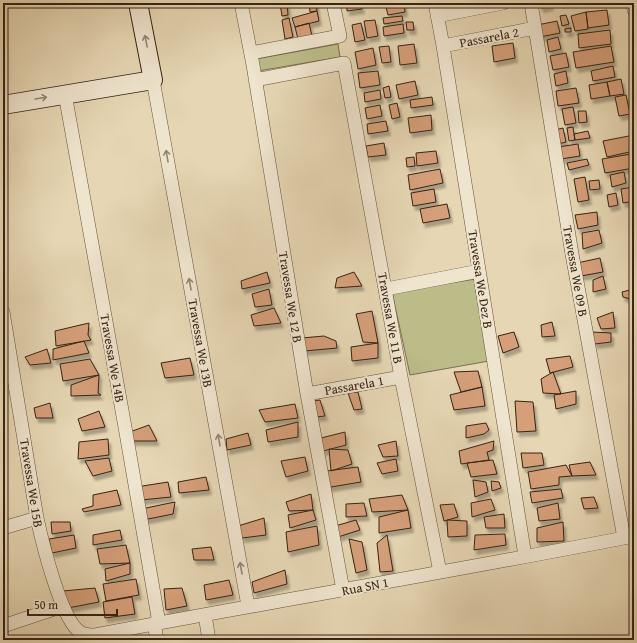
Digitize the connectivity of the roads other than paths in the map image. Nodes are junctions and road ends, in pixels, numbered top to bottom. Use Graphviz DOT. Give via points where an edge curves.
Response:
graph roads {
  1 [pos="138,3"];
  2 [pos="242,3"];
  3 [pos="334,3"];
  4 [pos="435,3"];
  5 [pos="503,3"];
  6 [pos="531,3"];
  7 [pos="633,3"];
  8 [pos="634,10"];
  9 [pos="437,16"];
  10 [pos="535,28"];
  11 [pos="443,46"];
  12 [pos="251,53"];
  13 [pos="153,80"];
  14 [pos="255,80"];
  15 [pos="65,94"];
  16 [pos="3,105"];
  17 [pos="479,271"];
  18 [pos="386,289"];
  19 [pos="3,312"];
  20 [pos="402,377"];
  21 [pos="307,394"];
  22 [pos="36,518"];
  23 [pos="3,528"];
  24 [pos="629,537"];
  25 [pos="525,556"];
  26 [pos="440,572"];
  27 [pos="343,590"];
  28 [pos="63,606"];
  29 [pos="248,606"];
  30 [pos="205,614"];
  31 [pos="156,623"];
  32 [pos="3,626"];
  33 [pos="95,635"];
  34 [pos="122,635"];
  35 [pos="157,640"];
  36 [pos="209,640"];
  13 -- 1 [label="main road, Travessa We 13B, one-way"];
  2 -- 12 [label="street, Travessa We 12 B"];
  3 -- 12 [label="street" via="340,36"];
  4 -- 9 [label="street, Travessa We Dez B"];
  5 -- 9 [label="street"];
  6 -- 10 [label="street, Travessa We 09 B"];
  7 -- 8 [label="street"];
  9 -- 11 [label="street, Travessa We Dez B"];
  10 -- 11 [label="street, Passarela 2"];
  10 -- 24 [label="street, Travessa We 09 B" via="572,254"];
  11 -- 17 [label="street, Travessa We Dez B"];
  12 -- 14 [label="street, Travessa We 12 B"];
  13 -- 15 [label="main road"];
  29 -- 13 [label="street, Travessa We 13B, one-way"];
  14 -- 18 [label="street, Travessa We 11 B" via="344,63"];
  14 -- 21 [label="street, Travessa We 12 B"];
  16 -- 15 [label="main road, one-way"];
  15 -- 31 [label="street, Travessa We 14B" via="125,427"];
  17 -- 18 [label="street"];
  17 -- 25 [label="street, Travessa We Dez B"];
  18 -- 20 [label="street, Travessa We 11 B"];
  19 -- 22 [label="street, Travessa We 15B"];
  20 -- 21 [label="street, Passarela 1"];
  20 -- 26 [label="street, Travessa We 11 B"];
  21 -- 27 [label="street, Travessa We 12 B"];
  22 -- 23 [label="street"];
  22 -- 28 [label="street, Travessa We 15B" via="43,548"];
  24 -- 25 [label="street, Rua SN 1"];
  25 -- 26 [label="street, Rua SN 1"];
  26 -- 27 [label="street, Rua SN 1"];
  27 -- 29 [label="street, Rua SN 1"];
  28 -- 32 [label="street"];
  28 -- 33 [label="street, Travessa We 15B" via="76,628 88,635"];
  29 -- 30 [label="street, Rua SN 1"];
  30 -- 31 [label="street, Rua SN 1"];
  30 -- 36 [label="street"];
  31 -- 34 [label="street, Rua SN 1"];
  31 -- 35 [label="street, Travessa We 14B"];
  33 -- 34 [label="street, Rua SN 1"];
}
